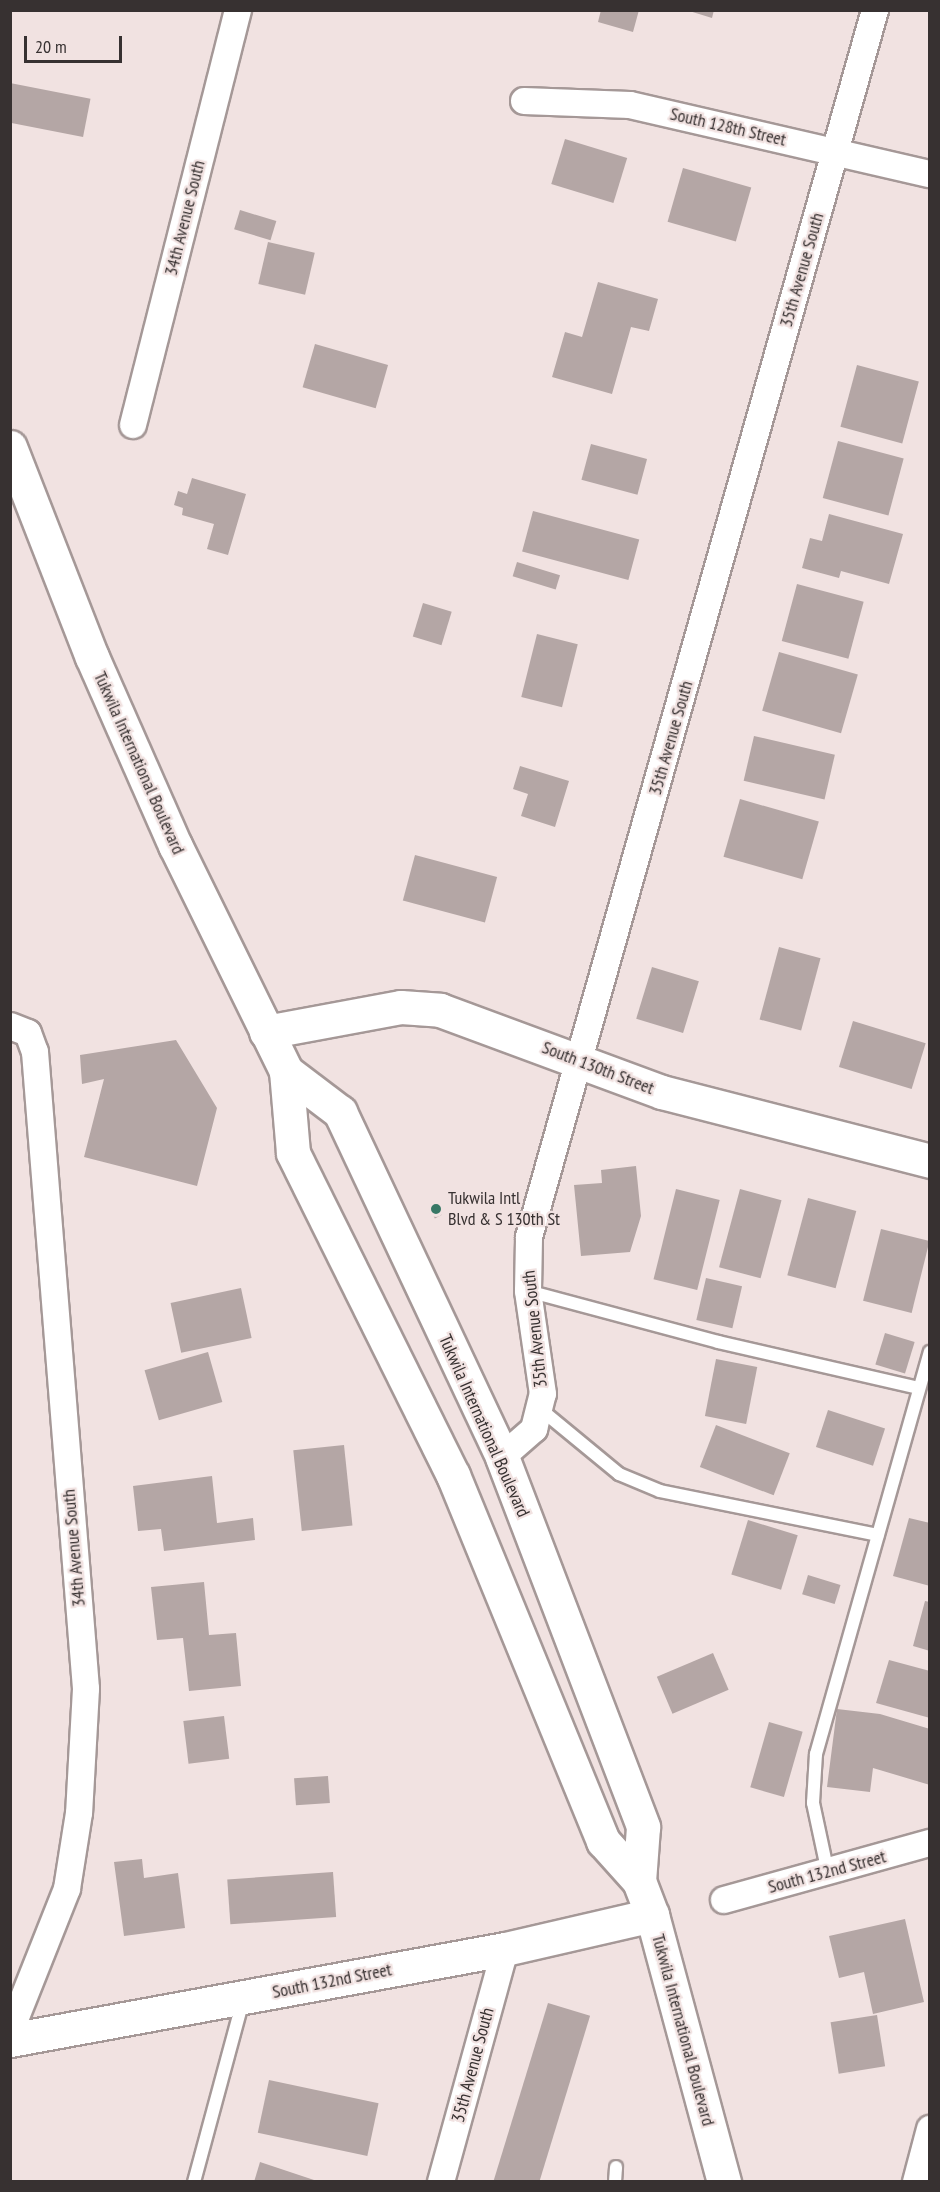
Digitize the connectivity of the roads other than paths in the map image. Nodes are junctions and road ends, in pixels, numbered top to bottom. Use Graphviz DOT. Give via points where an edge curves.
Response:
graph roads {
  1 [pos="238,10"];
  2 [pos="876,10"];
  3 [pos="524,100"];
  4 [pos="835,151"];
  5 [pos="930,174"];
  6 [pos="133,425"];
  7 [pos="10,447"];
  8 [pos="10,1026"];
  9 [pos="266,1032"];
  10 [pos="580,1061"];
  11 [pos="286,1071"];
  12 [pos="930,1161"];
  13 [pos="528,1291"];
  14 [pos="930,1352"];
  15 [pos="919,1388"];
  16 [pos="539,1408"];
  17 [pos="502,1457"];
  18 [pos="878,1535"];
  19 [pos="930,1843"];
  20 [pos="828,1873"];
  21 [pos="639,1881"];
  22 [pos="724,1900"];
  23 [pos="652,1915"];
  24 [pos="505,1948"];
  25 [pos="244,1997"];
  26 [pos="10,2032"];
  27 [pos="10,2040"];
  28 [pos="930,2129"];
  29 [pos="616,2167"];
  30 [pos="194,2181"];
  31 [pos="441,2181"];
  32 [pos="615,2181"];
  33 [pos="724,2181"];
  34 [pos="916,2181"];
  1 -- 6 [label="street, 34th Avenue South"];
  2 -- 4 [label="street, 35th Avenue South"];
  3 -- 4 [label="street, South 128th Street" via="630,105"];
  4 -- 5 [label="street, South 128th Street"];
  4 -- 10 [label="street, 35th Avenue South"];
  7 -- 9 [label="main road, Tukwila International Boulevard" via="92,657 175,845"];
  8 -- 26 [label="street, 34th Avenue South" via="28,1033 34,1053 86,1689 80,1813 67,1889"];
  9 -- 10 [label="main road, South 130th Street" via="401,1007 430,1009"];
  9 -- 11 [label="main road, Tukwila International Boulevard"];
  10 -- 12 [label="main road, South 130th Street" via="662,1092"];
  10 -- 13 [label="street, 35th Avenue South" via="529,1237"];
  11 -- 17 [label="main road, Tukwila International Boulevard" via="340,1112"];
  11 -- 21 [label="main road, Tukwila International Boulevard" via="293,1153 453,1475 603,1841"];
  13 -- 15 [label="lane" via="718,1342"];
  13 -- 16 [label="street, 35th Avenue South" via="543,1394"];
  14 -- 15 [label="lane"];
  15 -- 18 [label="lane"];
  16 -- 17 [label="street, 35th Avenue South" via="534,1429"];
  16 -- 18 [label="lane" via="619,1474 660,1491"];
  17 -- 21 [label="main road, Tukwila International Boulevard" via="643,1827"];
  18 -- 20 [label="lane" via="816,1754 813,1803"];
  19 -- 20 [label="street, South 132nd Street"];
  20 -- 22 [label="street, South 132nd Street"];
  21 -- 23 [label="main road, Tukwila International Boulevard"];
  23 -- 24 [label="main road, South 132nd Street"];
  23 -- 33 [label="main road, Tukwila International Boulevard"];
  24 -- 25 [label="main road, South 132nd Street"];
  24 -- 31 [label="street, 35th Avenue South"];
  25 -- 27 [label="main road, South 132nd Street"];
  25 -- 30 [label="lane"];
  28 -- 34 [label="street"];
  29 -- 32 [label="lane"];
}
